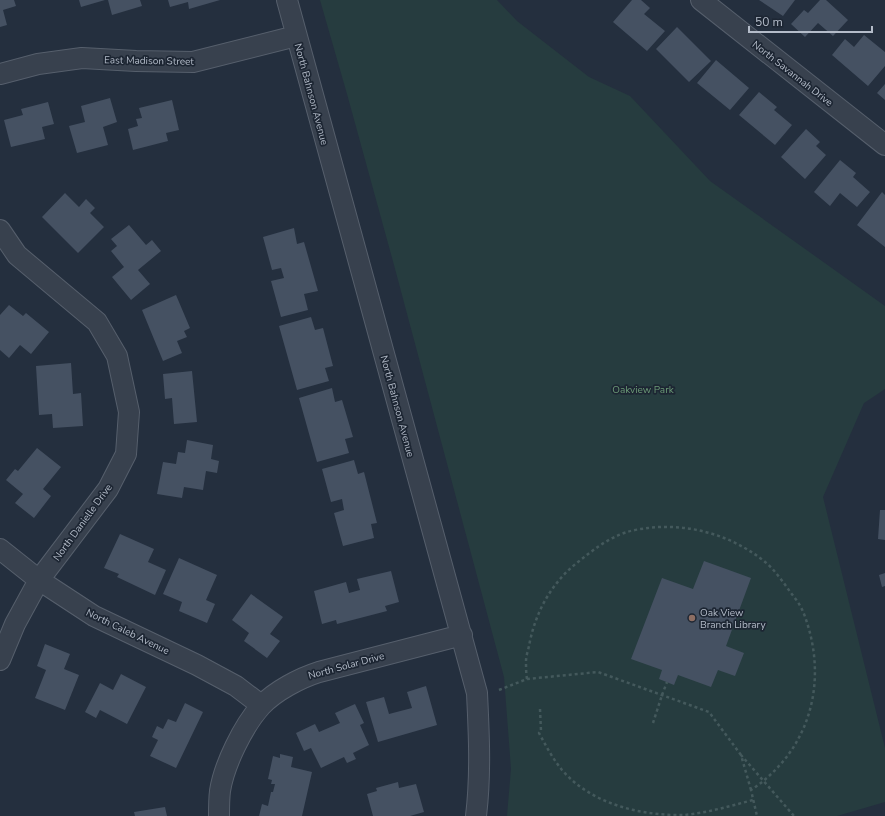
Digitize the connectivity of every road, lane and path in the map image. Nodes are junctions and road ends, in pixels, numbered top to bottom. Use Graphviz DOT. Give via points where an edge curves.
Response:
graph roads {
  1 [pos="287,0"];
  2 [pos="701,0"];
  3 [pos="296,36"];
  4 [pos="0,74"];
  5 [pos="885,145"];
  6 [pos="0,230"];
  7 [pos="0,549"];
  8 [pos="39,580"];
  9 [pos="462,635"];
  10 [pos="0,660"];
  11 [pos="527,679"];
  12 [pos="667,682"];
  13 [pos="498,690"];
  14 [pos="662,695"];
  15 [pos="261,705"];
  16 [pos="540,709"];
  17 [pos="653,723"];
  18 [pos="741,755"];
  19 [pos="764,781"];
  20 [pos="751,790"];
  21 [pos="753,800"];
  22 [pos="219,816"];
  23 [pos="476,816"];
  24 [pos="757,816"];
  25 [pos="794,816"];
  1 -- 3 [label="street, North Bahnson Avenue"];
  2 -- 5 [label="street, North Savannah Drive"];
  3 -- 4 [label="street, East Madison Street" via="193,62 82,58 38,64"];
  3 -- 9 [label="street, North Bahnson Avenue"];
  6 -- 8 [label="street, North Danielle Drive" via="17,255 97,322 117,356 129,412 126,454 108,489"];
  7 -- 8 [label="street, North Caleb Avenue"];
  8 -- 10 [label="street, North Danielle Drive" via="15,624"];
  8 -- 15 [label="street, North Caleb Avenue" via="94,616 197,665 236,686"];
  9 -- 15 [label="street, North Solar Drive" via="344,664 307,676 282,689"];
  9 -- 23 [label="street, North Bahnson Avenue" via="477,693 479,789"];
  11 -- 13 [label="path"];
  11 -- 14 [label="path" via="598,672"];
  11 -- 19 [label="path" via="526,660 530,640 544,603 568,569 600,545 628,532 658,527 688,528 727,538 764,561 781,579 804,613 815,652 814,694 803,730 788,754"];
  12 -- 14 [label="path"];
  14 -- 17 [label="path"];
  14 -- 18 [label="path" via="709,712"];
  15 -- 22 [label="street, North Solar Drive" via="230,757 220,791"];
  16 -- 21 [label="path" via="539,733 562,770 605,802 642,814 672,816 700,813"];
  18 -- 19 [label="path"];
  18 -- 20 [label="path"];
  19 -- 20 [label="path"];
  19 -- 25 [label="path"];
  20 -- 21 [label="path"];
  21 -- 24 [label="path"];
}
